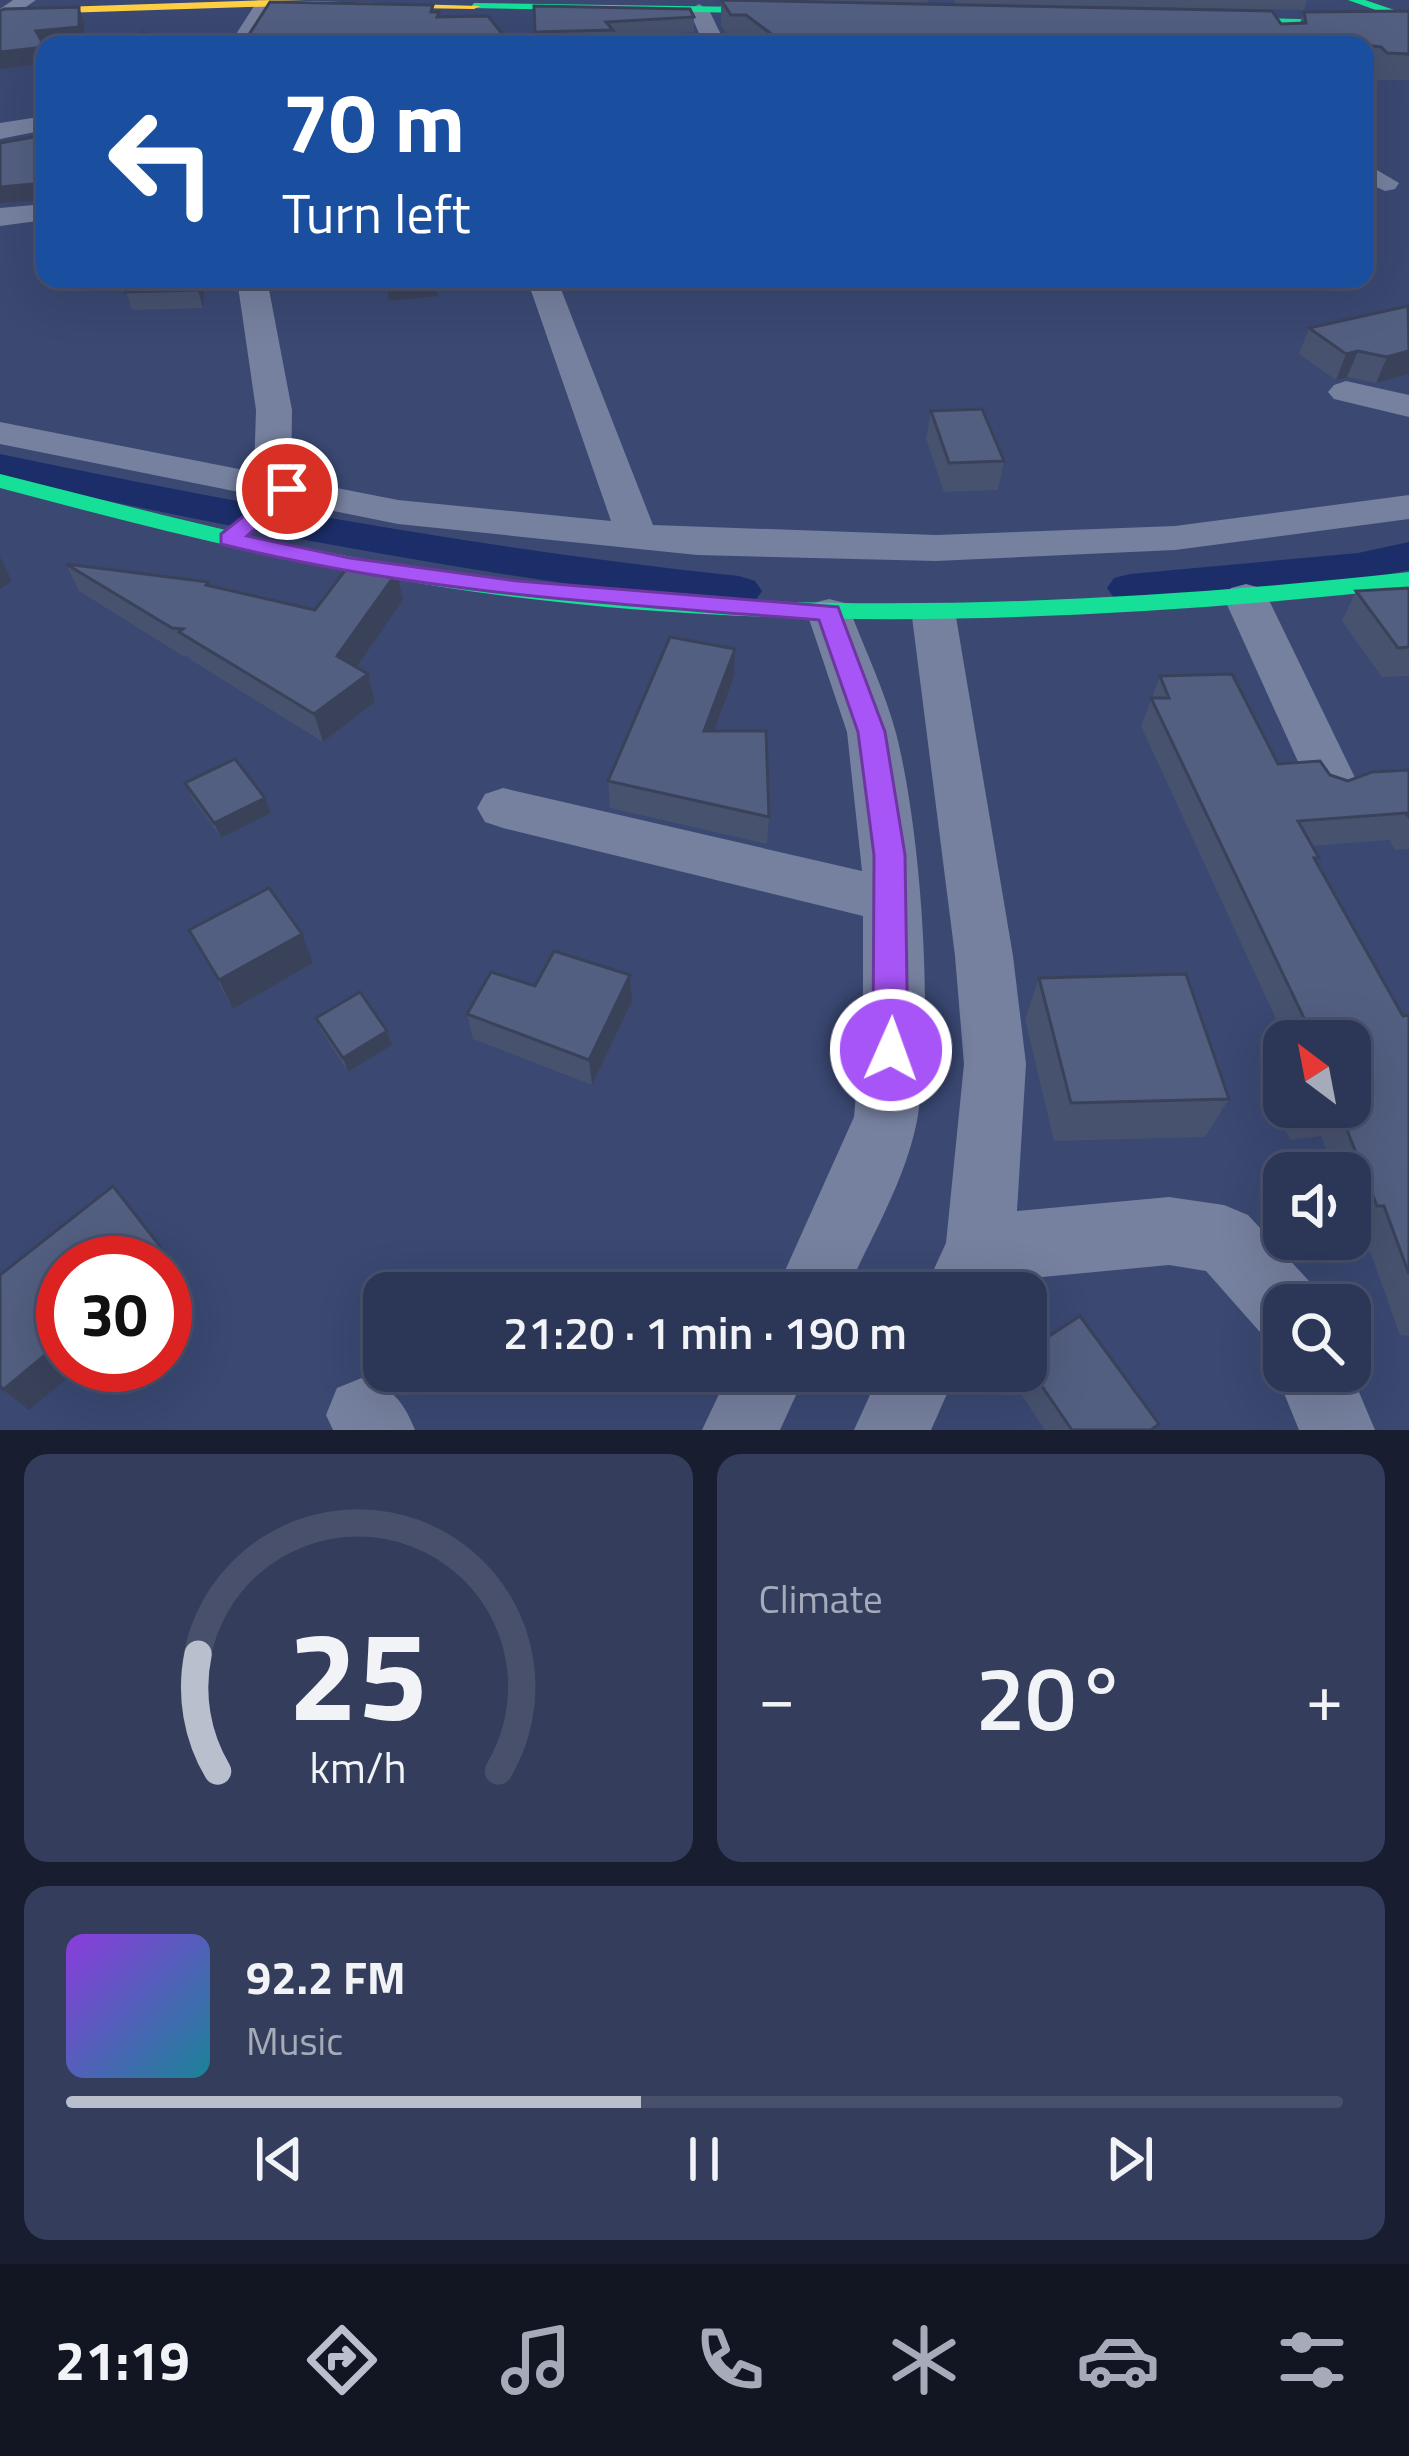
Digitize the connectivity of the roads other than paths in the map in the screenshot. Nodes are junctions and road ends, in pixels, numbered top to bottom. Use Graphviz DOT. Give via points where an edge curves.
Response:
graph roads {
  1 [pos="566,0"];
  2 [pos="1354,0"];
  3 [pos="265,4"];
  4 [pos="699,10"];
  5 [pos="9,11"];
  6 [pos="1408,20"];
  7 [pos="1279,34"];
  8 [pos="246,36"];
  9 [pos="711,36"];
  10 [pos="36,125"];
  11 [pos="0,131"];
  12 [pos="36,213"];
  13 [pos="0,217"];
  14 [pos="254,288"];
  15 [pos="545,288"];
  16 [pos="1346,392"];
  17 [pos="1409,406"];
  18 [pos="0,433"];
  19 [pos="0,481"];
  20 [pos="278,490"];
  21 [pos="1409,507"];
  22 [pos="235,535"];
  23 [pos="637,536"];
  24 [pos="1409,580"];
  25 [pos="1246,598"];
  26 [pos="829,613"];
  27 [pos="934,617"];
  28 [pos="1334,786"];
  29 [pos="503,808"];
  30 [pos="890,900"];
  31 [pos="969,1271"];
  32 [pos="820,1272"];
  33 [pos="1264,1284"];
  34 [pos="759,1392"];
  35 [pos="910,1392"];
  36 [pos="1321,1392"];
  37 [pos="740,1430"];
  38 [pos="892,1430"];
  39 [pos="1337,1430"];
  1 -- 4 [label="main road" via="838,8"];
  2 -- 6 [label="main road"];
  3 -- 4 [label="main road"];
  3 -- 5 [label="main road"];
  3 -- 8 [label="street"];
  4 -- 9 [label="street"];
  6 -- 7 [label="main road"];
  6 -- 7 [label="main road" via="1160,15"];
  10 -- 11 [label="street"];
  12 -- 13 [label="street"];
  14 -- 20 [label="street"];
  15 -- 23 [label="street"];
  16 -- 17 [label="street"];
  18 -- 20 [label="street"];
  19 -- 22 [label="main road"];
  20 -- 22 [label="street"];
  20 -- 23 [label="street" via="398,512"];
  21 -- 23 [label="street" via="1175,538 960,547"];
  22 -- 26 [label="main road" via="350,565 518,589"];
  24 -- 25 [label="main road"];
  25 -- 27 [label="main road"];
  25 -- 28 [label="street"];
  26 -- 27 [label="main road"];
  26 -- 30 [label="street" via="872,732"];
  27 -- 31 [label="street" via="995,1064"];
  29 -- 30 [label="street"];
  30 -- 32 [label="street" via="886,1117"];
  31 -- 33 [label="street" via="1169,1231 1224,1239"];
  34 -- 37 [label="street"];
  35 -- 38 [label="street"];
  36 -- 39 [label="street"];
}
